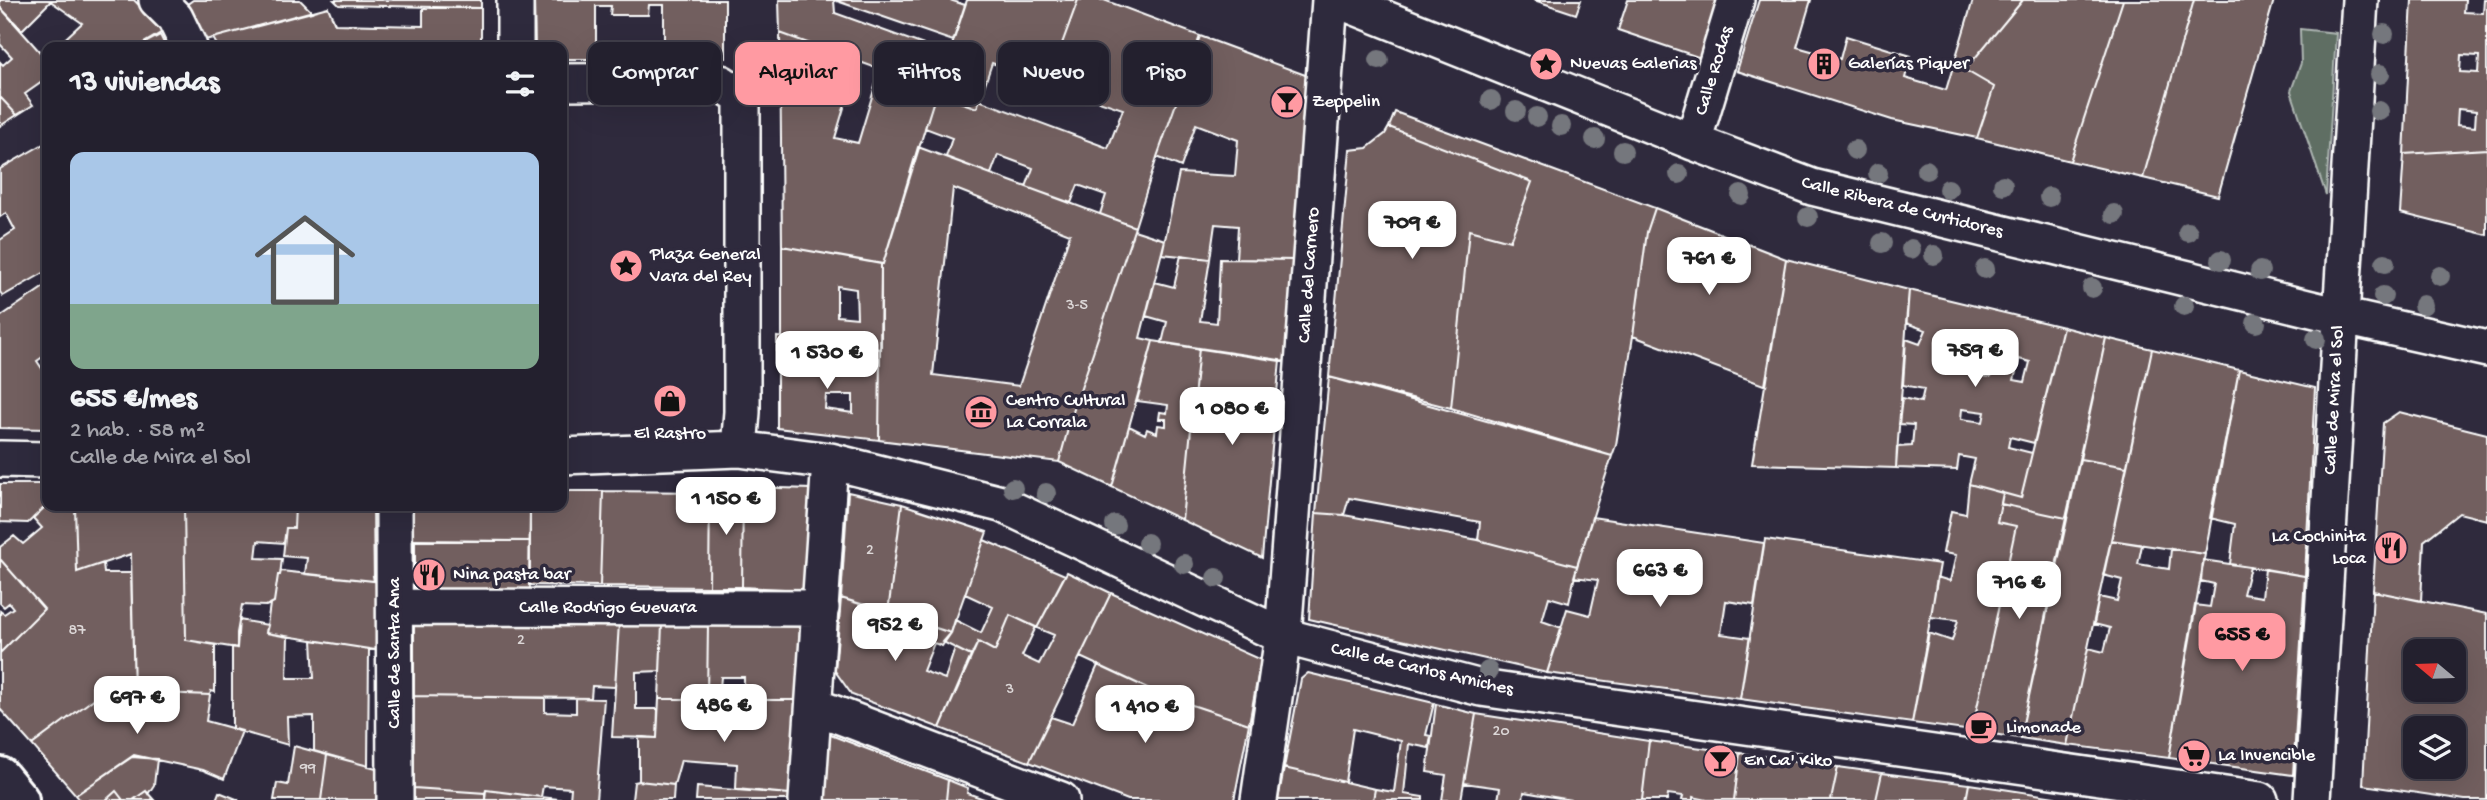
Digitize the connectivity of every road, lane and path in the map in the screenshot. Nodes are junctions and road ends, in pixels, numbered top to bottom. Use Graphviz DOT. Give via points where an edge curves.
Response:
graph roads {
  1 [pos="157,0"];
  2 [pos="515,0"];
  3 [pos="1330,0"];
  4 [pos="1338,0"];
  5 [pos="1736,0"];
  6 [pos="2360,0"];
  7 [pos="187,42"];
  8 [pos="515,42"];
  9 [pos="567,82"];
  10 [pos="1693,142"];
  11 [pos="2340,316"];
  12 [pos="2487,349"];
  13 [pos="739,449"];
  14 [pos="567,456"];
  15 [pos="0,459"];
  16 [pos="42,460"];
  17 [pos="830,461"];
  18 [pos="394,511"];
  19 [pos="395,607"];
  20 [pos="821,608"];
  21 [pos="1283,636"];
  22 [pos="814,706"];
  23 [pos="395,800"];
  24 [pos="807,800"];
  25 [pos="1061,800"];
  26 [pos="1259,800"];
  27 [pos="2260,800"];
  28 [pos="2312,800"];
  1 -- 7 [label="street" via="175,18"];
  2 -- 8 [label="street"];
  3 -- 21 [label="street, Calle del Carnero"];
  4 -- 10 [label="street, Calle Ribera de Curtidores"];
  5 -- 10 [label="street, Calle Rodas"];
  6 -- 11 [label="street, Calle de Mira el Sol"];
  9 -- 13 [label="street" via="707,81 721,83 741,97"];
  10 -- 11 [label="street, Calle Ribera de Curtidores" via="1812,187"];
  11 -- 12 [label="street, Calle Ribera de Curtidores"];
  11 -- 28 [label="street, Calle de Mira el Sol"];
  13 -- 14 [label="street"];
  13 -- 17 [label="street, Calle de Carlos Arniches"];
  15 -- 16 [label="street"];
  17 -- 20 [label="street"];
  17 -- 21 [label="street, Calle de Carlos Arniches" via="1001,504"];
  18 -- 19 [label="street, Calle de Santa Ana"];
  19 -- 20 [label="street, Calle Rodrigo Guevara"];
  19 -- 23 [label="street, Calle de Santa Ana"];
  20 -- 22 [label="street"];
  21 -- 26 [label="street, Calle del Carnero"];
  21 -- 27 [label="street, Calle de Carlos Arniches" via="1481,688"];
  22 -- 24 [label="street"];
  22 -- 25 [label="street"];
}
